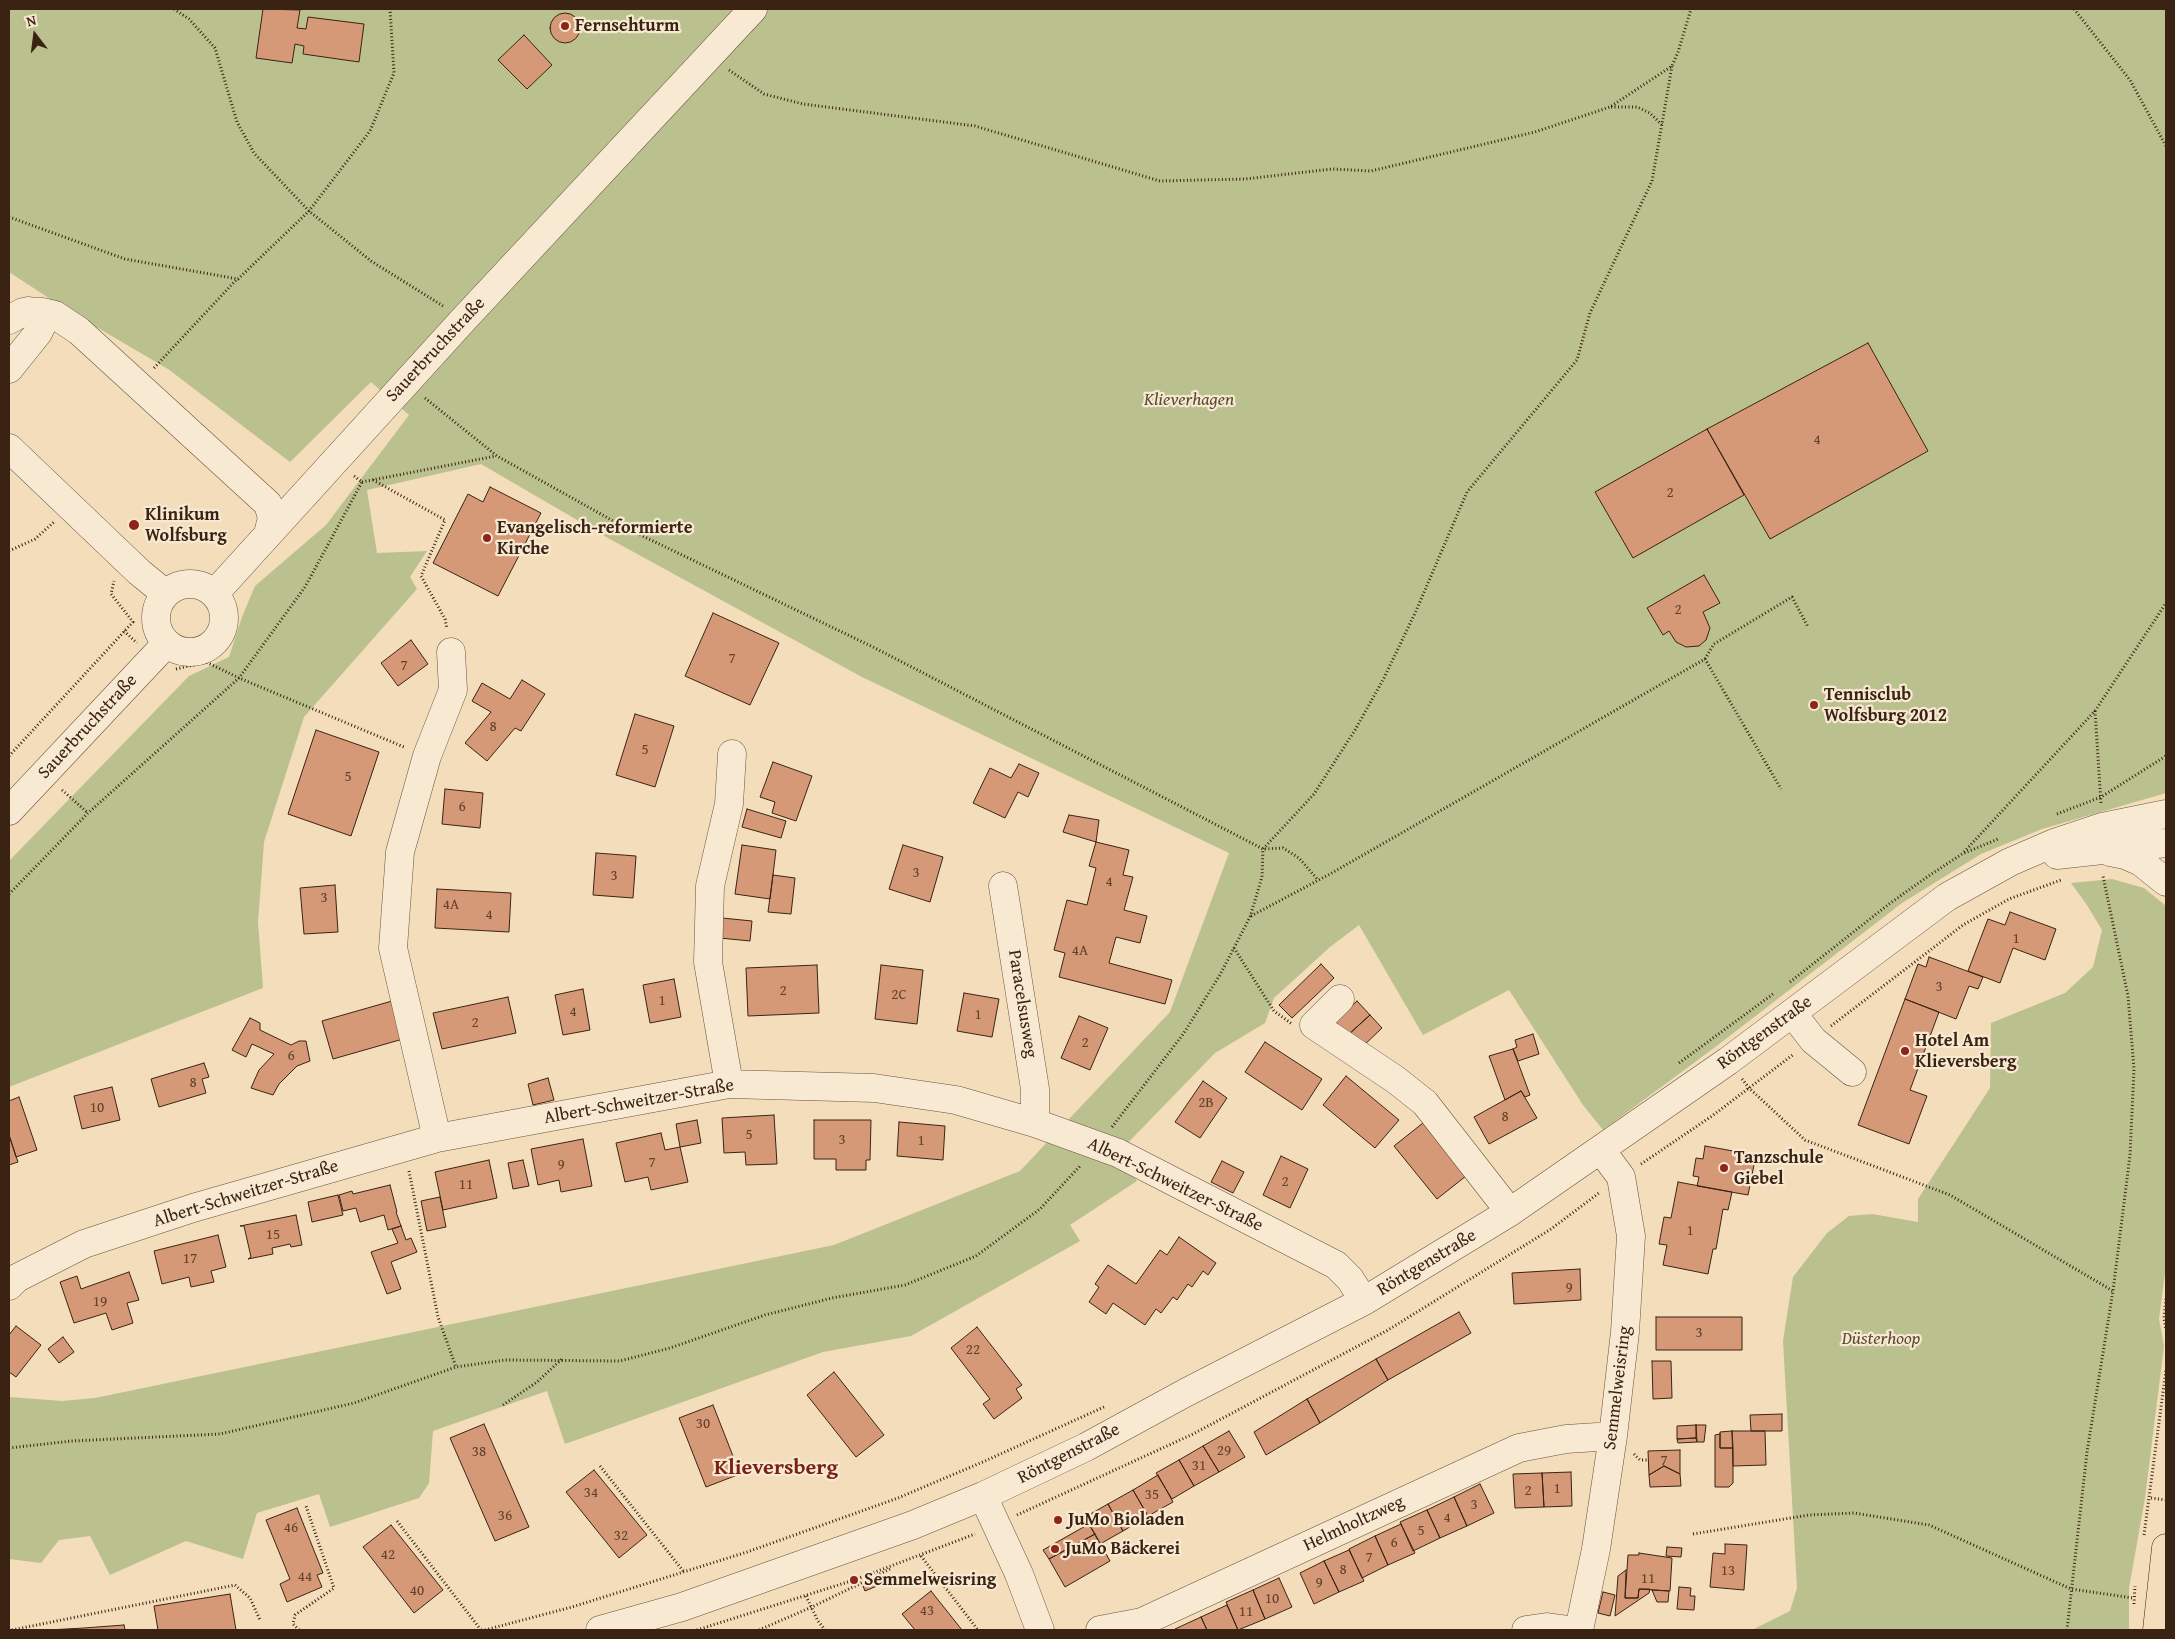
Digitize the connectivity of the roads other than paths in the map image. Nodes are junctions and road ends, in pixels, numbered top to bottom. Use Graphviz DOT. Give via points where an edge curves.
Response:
graph roads {
  1 [pos="753,9"];
  2 [pos="16,313"];
  3 [pos="9,369"];
  4 [pos="9,448"];
  5 [pos="268,534"];
  6 [pos="166,594"];
  7 [pos="214,594"];
  8 [pos="166,643"];
  9 [pos="451,652"];
  10 [pos="732,754"];
  11 [pos="2166,807"];
  12 [pos="9,812"];
  13 [pos="2166,814"];
  14 [pos="2118,824"];
  15 [pos="2166,843"];
  16 [pos="2103,863"];
  17 [pos="2166,882"];
  18 [pos="1968,884"];
  19 [pos="1003,886"];
  20 [pos="1340,999"];
  21 [pos="1793,1014"];
  22 [pos="1852,1072"];
  23 [pos="729,1084"];
  24 [pos="1035,1123"];
  25 [pos="437,1138"];
  26 [pos="1601,1150"];
  27 [pos="1510,1212"];
  28 [pos="9,1286"];
  29 [pos="1364,1301"];
  30 [pos="1613,1436"];
  31 [pos="983,1496"];
  32 [pos="2155,1542"];
  33 [pos="600,1630"];
  34 [pos="1040,1630"];
  35 [pos="1100,1630"];
  36 [pos="1526,1630"];
  37 [pos="1569,1630"];
  38 [pos="1579,1630"];
  39 [pos="2157,1630"];
  1 -- 5 [label="street, Sauerbruchstraße"];
  2 -- 3 [label="street" via="39,319 41,327"];
  2 -- 5 [label="street" via="55,315 66,321 268,504 272,518"];
  4 -- 6 [label="street"];
  5 -- 7 [label="street, Sauerbruchstraße"];
  6 -- 7 [label="street" via="190,584"];
  6 -- 8 [label="street" via="156,619"];
  7 -- 8 [label="street" via="222,605 224,618 222,631 215,642 204,650 191,652 178,650"];
  8 -- 12 [label="street, Sauerbruchstraße"];
  9 -- 25 [label="street" via="453,690 427,756 400,852 393,948"];
  10 -- 23 [label="street" via="730,804 710,886 708,962"];
  11 -- 14 [label="street"];
  13 -- 14 [label="street, Röntgenstraße"];
  14 -- 18 [label="street, Röntgenstraße" via="2054,843"];
  15 -- 16 [label="street, Röntgenstraße"];
  16 -- 17 [label="street" via="2125,855 2141,862"];
  16 -- 18 [label="street, Röntgenstraße" via="2080,851 2052,855"];
  18 -- 21 [label="street, Röntgenstraße" via="1921,915"];
  19 -- 24 [label="street, Paracelsusweg" via="1035,1089"];
  20 -- 27 [label="street" via="1314,1025 1425,1103"];
  21 -- 22 [label="street" via="1813,1040"];
  21 -- 26 [label="street, Röntgenstraße"];
  23 -- 24 [label="street, Albert-Schweitzer-Straße" via="874,1088 956,1100"];
  23 -- 25 [label="street, Albert-Schweitzer-Straße"];
  24 -- 29 [label="street, Albert-Schweitzer-Straße" via="1099,1145 1336,1266 1350,1279"];
  25 -- 28 [label="street, Albert-Schweitzer-Straße" via="193,1208 84,1244 17,1278"];
  26 -- 27 [label="street, Röntgenstraße"];
  26 -- 30 [label="street, Semmelweisring" via="1621,1177 1631,1236 1625,1332"];
  27 -- 29 [label="street, Röntgenstraße"];
  29 -- 31 [label="street, Röntgenstraße" via="1086,1447"];
  30 -- 35 [label="street, Helmholtzweg" via="1519,1448 1142,1622"];
  30 -- 38 [label="street, Semmelweisring" via="1596,1549"];
  31 -- 33 [label="street, Röntgenstraße" via="757,1582"];
  31 -- 34 [label="street" via="1019,1574"];
  32 -- 39 [label="main road"];
  36 -- 37 [label="street" via="1547,1627"];
}
